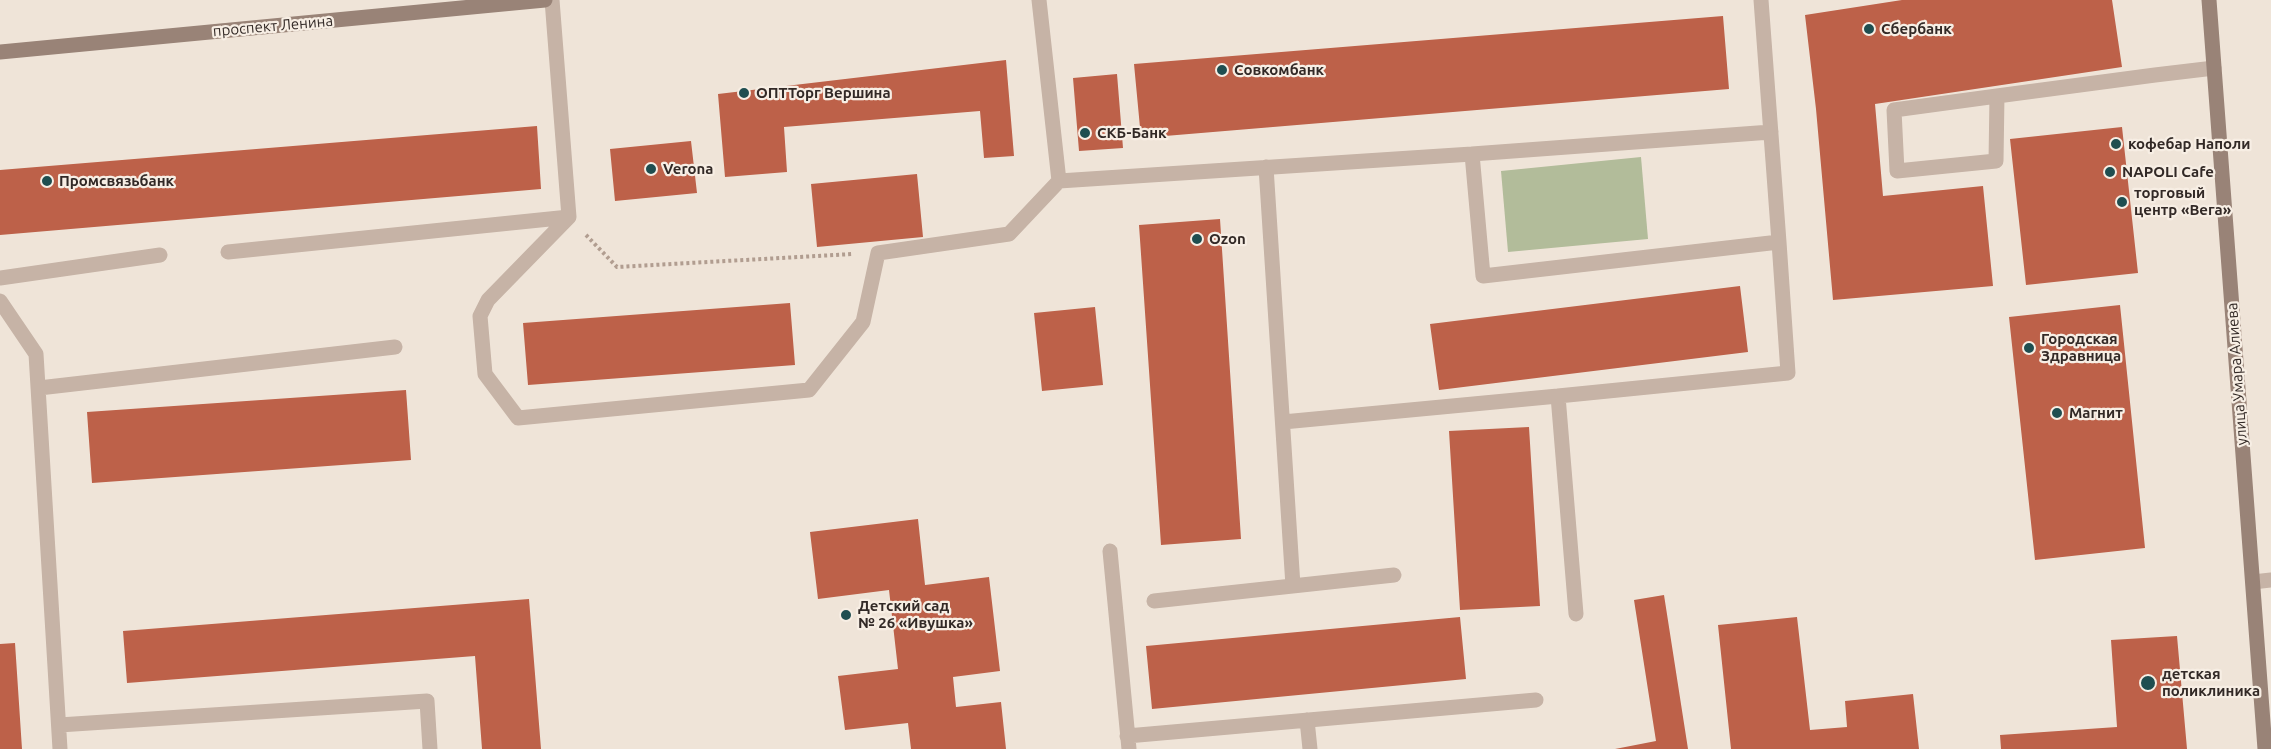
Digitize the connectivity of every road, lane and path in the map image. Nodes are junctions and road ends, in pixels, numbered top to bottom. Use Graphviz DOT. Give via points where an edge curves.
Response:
graph roads {
  1 [pos="546,0"];
  2 [pos="552,0"];
  3 [pos="1039,0"];
  4 [pos="1761,0"];
  5 [pos="2209,0"];
  6 [pos="0,52"];
  7 [pos="2214,68"];
  8 [pos="1997,96"];
  9 [pos="1771,132"];
  10 [pos="1472,154"];
  11 [pos="1266,167"];
  12 [pos="1059,181"];
  13 [pos="569,217"];
  14 [pos="1779,242"];
  15 [pos="228,252"];
  16 [pos="879,253"];
  17 [pos="160,255"];
  18 [pos="0,278"];
  19 [pos="0,301"];
  20 [pos="395,346"];
  21 [pos="39,388"];
  22 [pos="1558,396"];
  23 [pos="1283,422"];
  24 [pos="1110,551"];
  25 [pos="1394,575"];
  26 [pos="2271,580"];
  27 [pos="2253,582"];
  28 [pos="1293,586"];
  29 [pos="1154,601"];
  30 [pos="1576,614"];
  31 [pos="1536,700"];
  32 [pos="1307,720"];
  33 [pos="59,725"];
  34 [pos="1128,742"];
  35 [pos="60,749"];
  36 [pos="430,749"];
  37 [pos="1310,749"];
  38 [pos="2265,749"];
  1 -- 6 [label="main road, проспект Ленина"];
  2 -- 13 [label="lane"];
  3 -- 12 [label="lane"];
  4 -- 9 [label="lane"];
  5 -- 7 [label="main road, улица Умара Алиева"];
  7 -- 8 [label="lane"];
  7 -- 27 [label="main road, улица Умара Алиева"];
  8 -- 8 [label="lane" via="1894,110 1897,171 1996,161"];
  9 -- 10 [label="lane"];
  9 -- 14 [label="lane"];
  10 -- 11 [label="lane"];
  10 -- 14 [label="lane" via="1483,276"];
  11 -- 12 [label="lane"];
  11 -- 23 [label="lane"];
  12 -- 16 [label="lane" via="1009,234"];
  13 -- 15 [label="lane"];
  13 -- 16 [label="path" via="617,267"];
  13 -- 16 [label="lane" via="488,300 480,316 485,374 518,418 809,390 863,322"];
  14 -- 22 [label="lane" via="1788,373"];
  17 -- 18 [label="lane"];
  19 -- 21 [label="lane" via="36,354"];
  20 -- 21 [label="lane"];
  21 -- 33 [label="lane"];
  22 -- 23 [label="lane"];
  22 -- 30 [label="lane"];
  23 -- 28 [label="lane"];
  24 -- 34 [label="lane"];
  25 -- 28 [label="lane"];
  26 -- 27 [label="lane"];
  27 -- 38 [label="main road, улица Умара Алиева"];
  28 -- 29 [label="lane"];
  31 -- 32 [label="lane"];
  32 -- 34 [label="lane"];
  32 -- 37 [label="lane"];
  33 -- 35 [label="lane"];
  33 -- 36 [label="lane" via="427,701"];
}
